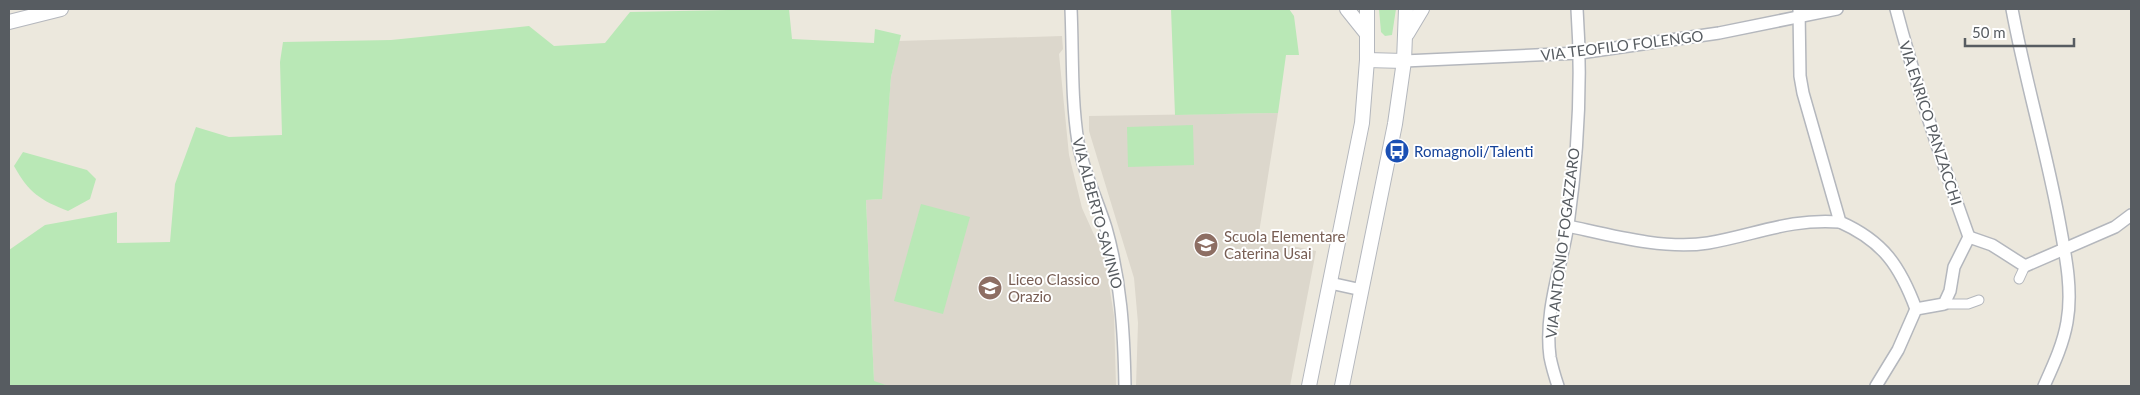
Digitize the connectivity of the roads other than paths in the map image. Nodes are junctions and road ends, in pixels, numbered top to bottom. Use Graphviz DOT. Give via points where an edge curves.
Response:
graph roads {
  1 [pos="60,9"];
  2 [pos="1071,9"];
  3 [pos="1347,9"];
  4 [pos="1367,9"];
  5 [pos="1406,9"];
  6 [pos="1422,9"];
  7 [pos="1578,9"];
  8 [pos="1837,9"];
  9 [pos="1896,9"];
  10 [pos="2012,9"];
  11 [pos="1799,13"];
  12 [pos="9,22"];
  13 [pos="1367,34"];
  14 [pos="1407,34"];
  15 [pos="1580,53"];
  16 [pos="1367,60"];
  17 [pos="1404,61"];
  18 [pos="2131,215"];
  19 [pos="1840,222"];
  20 [pos="1568,226"];
  21 [pos="1969,237"];
  22 [pos="2064,248"];
  23 [pos="2026,266"];
  24 [pos="2019,279"];
  25 [pos="1330,283"];
  26 [pos="1362,290"];
  27 [pos="1979,300"];
  28 [pos="1944,304"];
  29 [pos="1916,309"];
  30 [pos="1125,386"];
  31 [pos="1309,386"];
  32 [pos="1342,386"];
  33 [pos="1558,386"];
  34 [pos="1876,386"];
  35 [pos="2044,386"];
  1 -- 12 [label="street"];
  2 -- 30 [label="street, VIA ALBERTO SAVINIO" via="1078,138 1106,227 1118,280 1124,328"];
  3 -- 13 [label="street"];
  4 -- 13 [label="street"];
  5 -- 14 [label="street"];
  6 -- 14 [label="street"];
  7 -- 15 [label="street, VIA ANTONIO FOGAZZARO"];
  8 -- 11 [label="street, VIA TEOFILO FOLENGO"];
  9 -- 21 [label="street, VIA ENRICO PANZACCHI" via="1906,50"];
  10 -- 22 [label="street"];
  11 -- 15 [label="street, VIA TEOFILO FOLENGO" via="1691,38"];
  11 -- 19 [label="street" via="1803,93"];
  13 -- 16 [label="street"];
  14 -- 17 [label="street"];
  15 -- 17 [label="street, VIA TEOFILO FOLENGO"];
  15 -- 20 [label="street, VIA ANTONIO FOGAZZARO"];
  16 -- 17 [label="street"];
  16 -- 25 [label="street" via="1362,124"];
  17 -- 26 [label="street" via="1381,203"];
  18 -- 22 [label="street" via="2120,225"];
  19 -- 20 [label="street" via="1791,223 1692,244 1626,238"];
  19 -- 29 [label="street" via="1865,236 1889,257 1905,280"];
  20 -- 33 [label="street, VIA ANTONIO FOGAZZARO" via="1550,326 1550,356"];
  21 -- 23 [label="street" via="1992,245"];
  21 -- 28 [label="street" via="1954,267"];
  22 -- 23 [label="street"];
  22 -- 35 [label="street" via="2069,294 2067,323"];
  23 -- 24 [label="street"];
  25 -- 26 [label="street"];
  25 -- 31 [label="street"];
  26 -- 32 [label="street"];
  27 -- 28 [label="street" via="1968,304"];
  28 -- 29 [label="street"];
  29 -- 34 [label="street" via="1898,350"];
}
